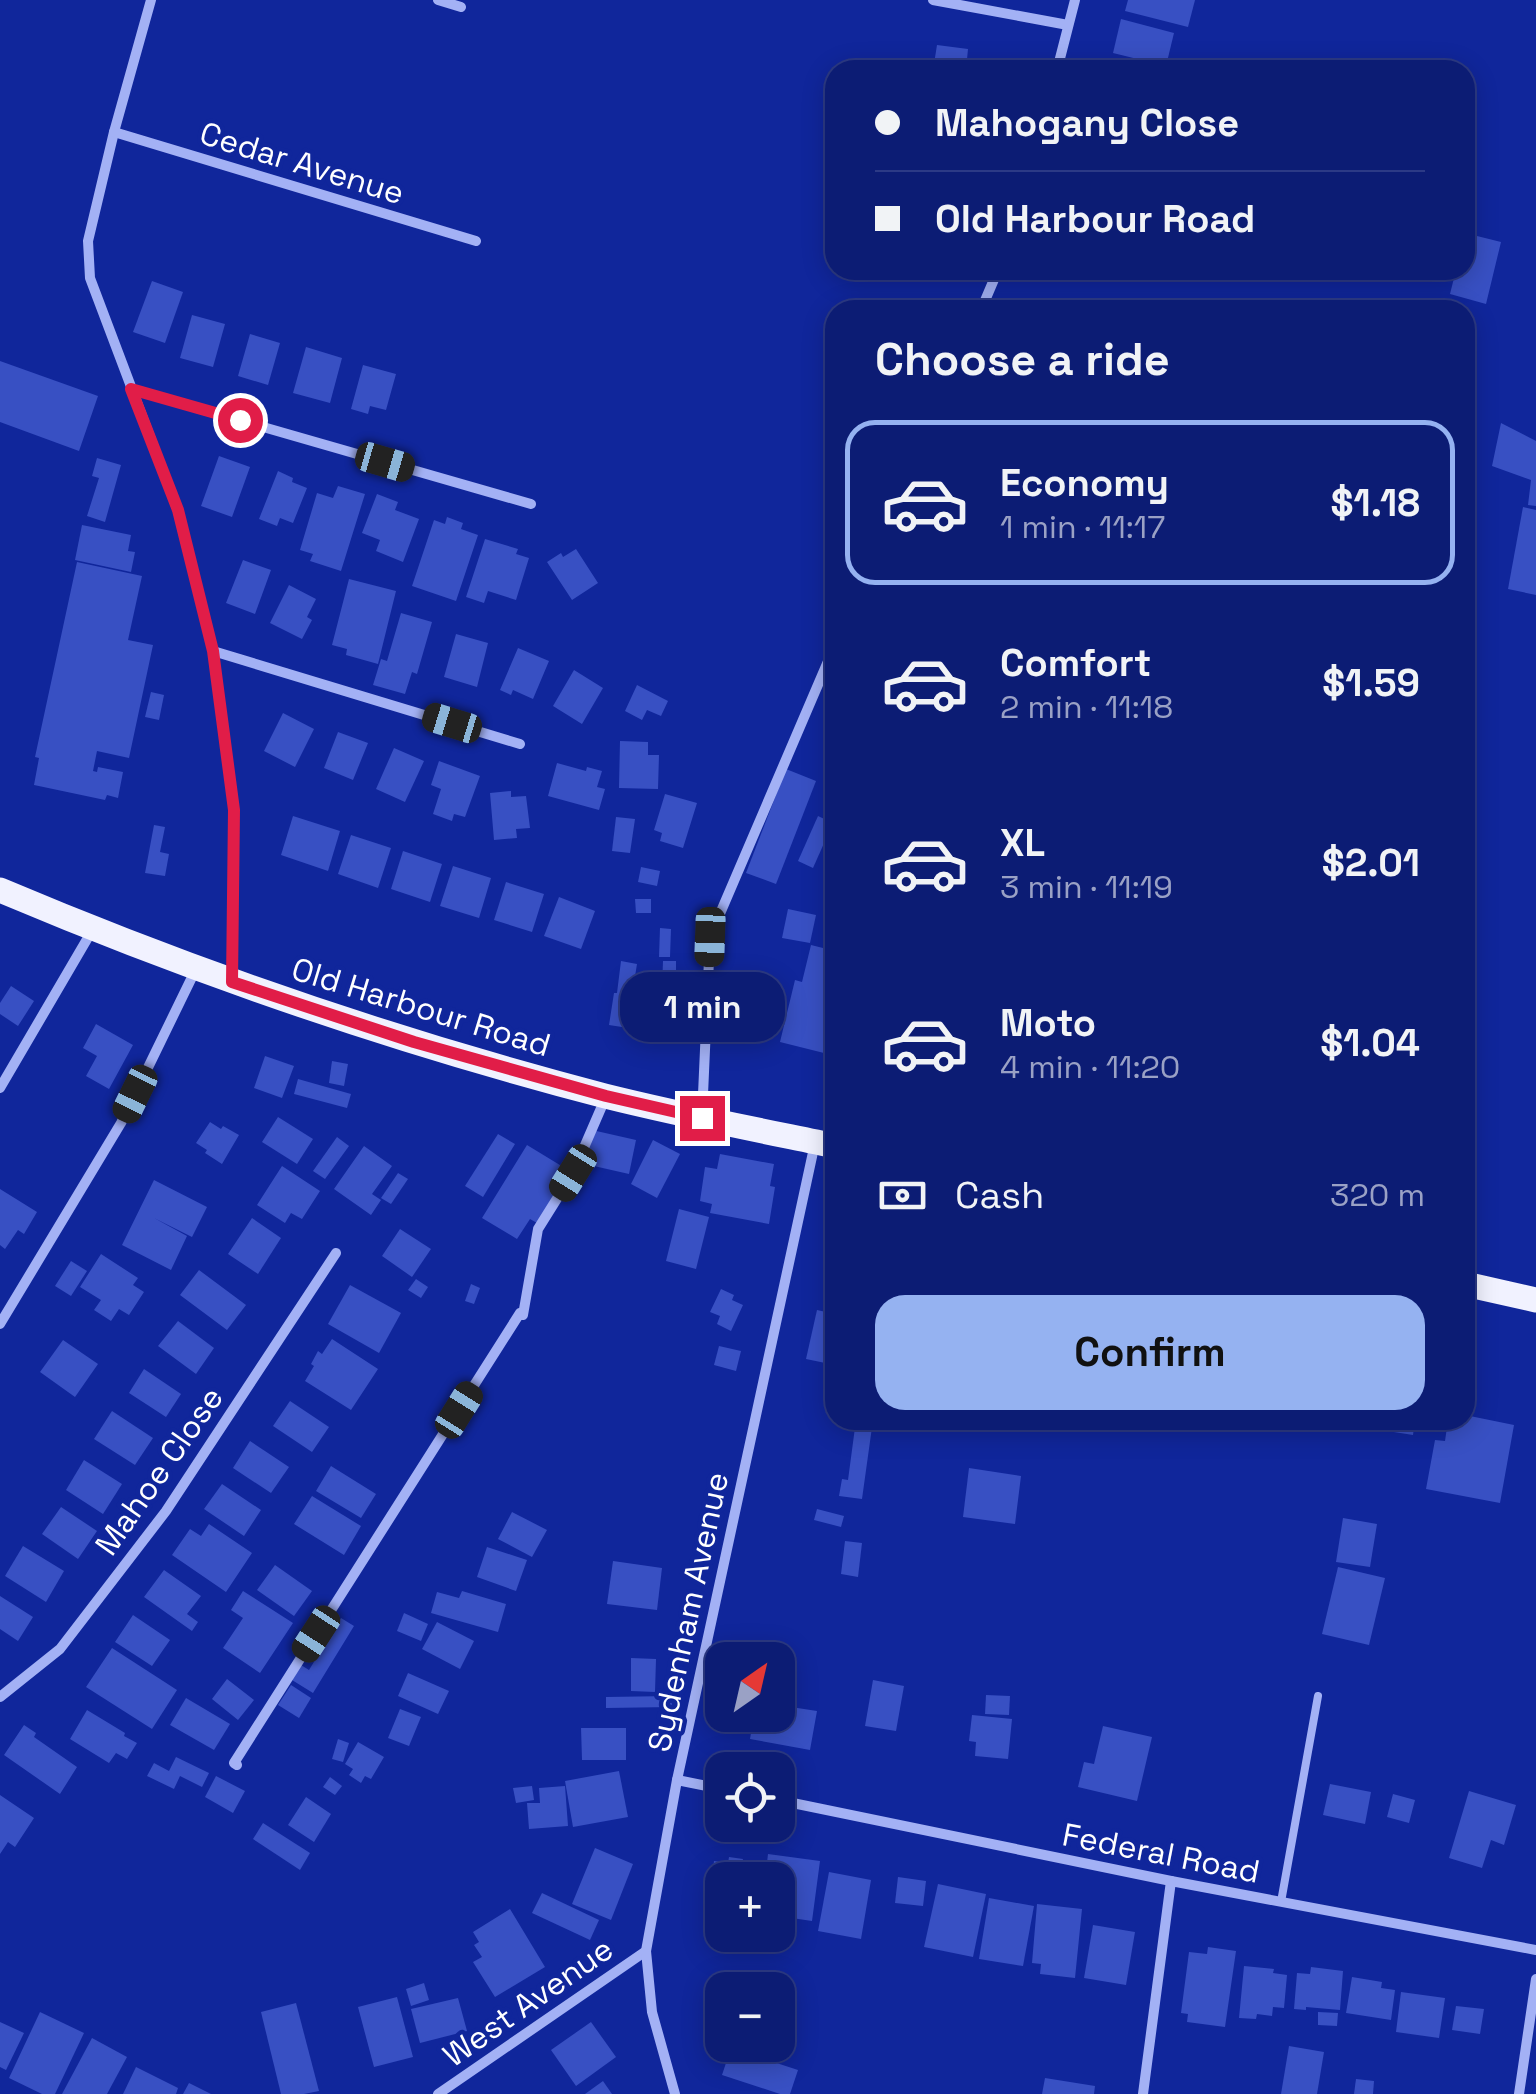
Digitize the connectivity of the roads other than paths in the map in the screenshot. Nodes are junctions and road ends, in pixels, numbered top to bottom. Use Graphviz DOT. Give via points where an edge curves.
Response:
graph roads {
  1 [pos="151,0"];
  2 [pos="438,0"];
  3 [pos="933,0"];
  4 [pos="1075,0"];
  5 [pos="461,8"];
  6 [pos="1068,25"];
  7 [pos="1059,60"];
  8 [pos="114,132"];
  9 [pos="476,241"];
  10 [pos="131,389"];
  11 [pos="530,504"];
  12 [pos="213,651"];
  13 [pos="825,668"];
  14 [pos="520,744"];
  15 [pos="0,890"];
  16 [pos="93,930"];
  17 [pos="197,968"];
  18 [pos="232,982"];
  19 [pos="0,1088"];
  20 [pos="606,1096"];
  21 [pos="702,1118"];
  22 [pos="825,1144"];
  23 [pos="336,1253"];
  24 [pos="1475,1286"];
  25 [pos="1536,1300"];
  26 [pos="0,1324"];
  27 [pos="1318,1696"];
  28 [pos="0,1698"];
  29 [pos="236,1765"];
  30 [pos="678,1780"];
  31 [pos="705,1786"];
  32 [pos="795,1804"];
  33 [pos="1171,1881"];
  34 [pos="1281,1902"];
  35 [pos="1536,1950"];
  36 [pos="646,1951"];
  37 [pos="1536,1978"];
  38 [pos="438,2094"];
  39 [pos="675,2094"];
  40 [pos="1143,2094"];
  41 [pos="1519,2094"];
  1 -- 8 [label="street"];
  2 -- 5 [label="street"];
  3 -- 6 [label="street"];
  4 -- 6 [label="street"];
  6 -- 7 [label="street"];
  8 -- 9 [label="street, Cedar Avenue"];
  8 -- 10 [label="street" via="88,241 90,278"];
  10 -- 11 [label="street"];
  10 -- 12 [label="street" via="178,510"];
  12 -- 14 [label="street"];
  12 -- 18 [label="street" via="234,810"];
  13 -- 21 [label="street" via="710,937"];
  15 -- 16 [label="main road, Old Harbour Road"];
  16 -- 17 [label="main road, Old Harbour Road"];
  16 -- 19 [label="street"];
  17 -- 18 [label="main road, Old Harbour Road"];
  17 -- 26 [label="street" via="120,1123"];
  18 -- 20 [label="main road, Old Harbour Road"];
  20 -- 21 [label="main road, Old Harbour Road"];
  20 -- 29 [label="street" via="573,1173 538,1229 523,1315"];
  21 -- 22 [label="main road, Old Harbour Road"];
  22 -- 30 [label="street, Sydenham Avenue"];
  23 -- 28 [label="street, Mahoe Close" via="154,1526 60,1649"];
  24 -- 25 [label="main road"];
  27 -- 34 [label="lane"];
  30 -- 31 [label="street"];
  30 -- 36 [label="street, Sydenham Avenue"];
  32 -- 33 [label="street, Federal Road"];
  33 -- 34 [label="street, Federal Road"];
  33 -- 40 [label="street"];
  34 -- 35 [label="street, Federal Road"];
  36 -- 38 [label="street, West Avenue"];
  36 -- 39 [label="street, Sydenham Avenue" via="652,2012"];
  37 -- 41 [label="street"];
}
